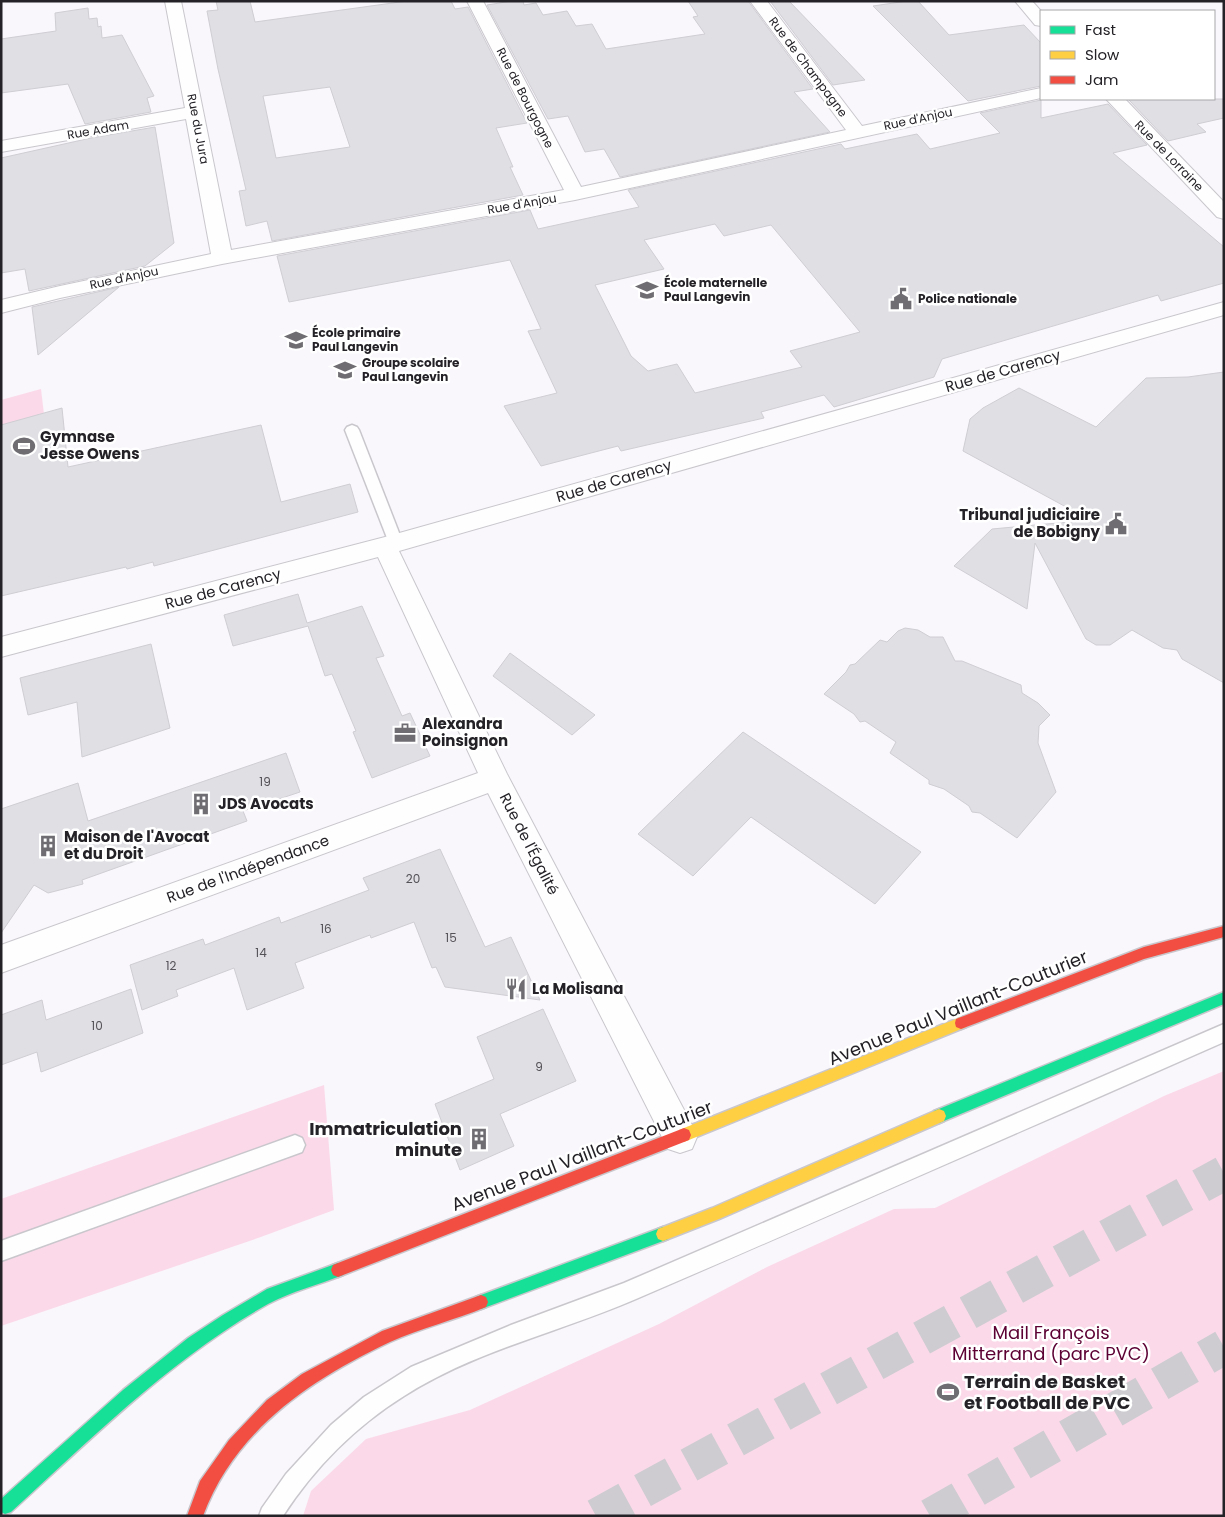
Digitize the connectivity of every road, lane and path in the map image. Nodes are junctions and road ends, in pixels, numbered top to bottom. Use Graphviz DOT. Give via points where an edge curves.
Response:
graph roads {
  1 [pos="172,1"];
  2 [pos="475,1"];
  3 [pos="758,1"];
  4 [pos="1023,1"];
  5 [pos="1040,20"];
  6 [pos="1040,93"];
  7 [pos="1116,100"];
  8 [pos="195,112"];
  9 [pos="857,132"];
  10 [pos="1,147"];
  11 [pos="575,194"];
  12 [pos="1224,213"];
  13 [pos="222,258"];
  14 [pos="1,308"];
  15 [pos="1224,308"];
  16 [pos="352,430"];
  17 [pos="391,545"];
  18 [pos="1,647"];
  19 [pos="495,779"];
  20 [pos="1224,931"];
  21 [pos="1,959"];
  22 [pos="1224,998"];
  23 [pos="1224,1033"];
  24 [pos="680,1138"];
  25 [pos="295,1145"];
  26 [pos="1,1251"];
  27 [pos="6,1508"];
  28 [pos="195,1516"];
  29 [pos="270,1516"];
  1 -- 8 [label="street, Rue du Jura"];
  2 -- 11 [label="street, Rue de Bourgogne"];
  3 -- 9 [label="street, Rue de Champagne"];
  4 -- 5 [label="street"];
  6 -- 9 [label="street, Rue d'Anjou"];
  7 -- 12 [label="street, Rue de Lorraine"];
  8 -- 10 [label="street, Rue Adam"];
  8 -- 13 [label="street, Rue du Jura"];
  9 -- 11 [label="street, Rue d'Anjou"];
  11 -- 13 [label="street, Rue d'Anjou"];
  13 -- 14 [label="street, Rue d'Anjou" via="60,292"];
  15 -- 17 [label="street, Rue de Carency"];
  16 -- 17 [label="lane"];
  17 -- 18 [label="street, Rue de Carency"];
  17 -- 19 [label="street, Rue de l'Égalité"];
  19 -- 21 [label="street, Rue de l'Indépendance"];
  19 -- 24 [label="street, Rue de l'Égalité"];
  20 -- 24 [label="main road, Avenue Paul Vaillant-Couturier" via="1126,960"];
  22 -- 28 [label="main road" via="961,1106 714,1214 387,1336 307,1378 272,1406 234,1445 206,1487"];
  23 -- 29 [label="lane" via="626,1293 527,1328 429,1370 388,1393 339,1430 284,1493"];
  24 -- 27 [label="main road, Avenue Paul Vaillant-Couturier" via="265,1298 230,1318 159,1369"];
  25 -- 26 [label="lane"];
}
